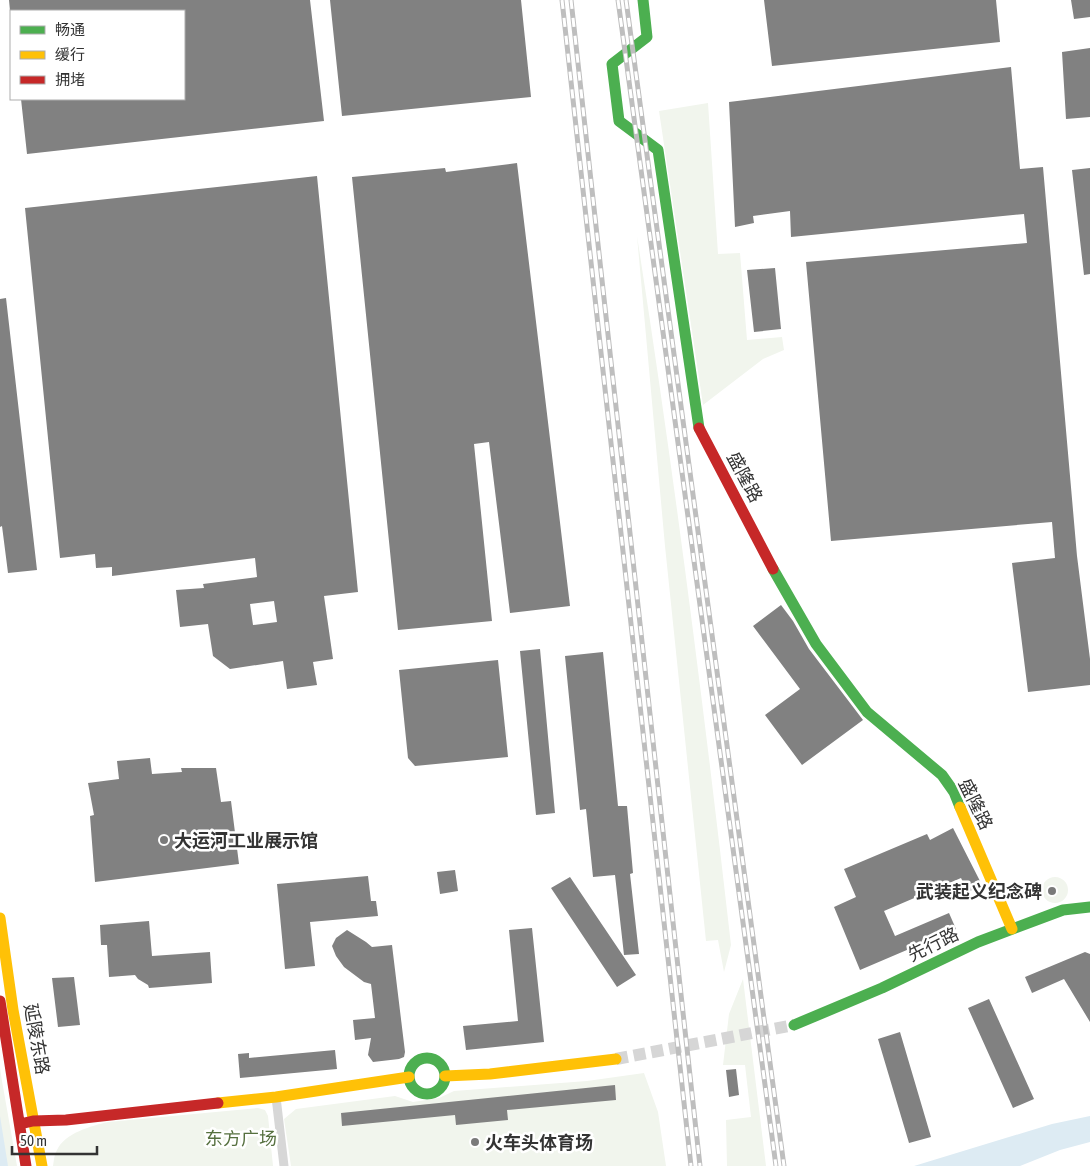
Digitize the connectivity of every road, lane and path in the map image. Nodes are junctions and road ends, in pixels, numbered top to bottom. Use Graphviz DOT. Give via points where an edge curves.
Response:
graph roads {
  1 [pos="643,0"];
  2 [pos="1090,907"];
  3 [pos="0,918"];
  4 [pos="1012,929"];
  5 [pos="0,1001"];
  6 [pos="794,1025"];
  7 [pos="616,1059"];
  8 [pos="445,1076"];
  9 [pos="409,1077"];
  10 [pos="276,1098"];
  11 [pos="33,1121"];
  12 [pos="20,1124"];
  13 [pos="26,1166"];
  14 [pos="42,1166"];
  15 [pos="284,1166"];
  1 -- 4 [label="street, 盛隆路" via="647,37 612,64 614,83 619,121 658,150 698,426 816,644 867,712 942,775 954,792"];
  2 -- 4 [label="street, 先行路" via="1062,910"];
  3 -- 11 [label="street, 延陵东路"];
  4 -- 6 [label="street, 先行路"];
  5 -- 12 [label="street, 延陵东路"];
  7 -- 8 [label="street"];
  8 -- 9 [label="street" via="441,1088 431,1094 418,1092"];
  8 -- 9 [label="street" via="442,1065 426,1058 412,1066"];
  9 -- 10 [label="street"];
  10 -- 11 [label="street"];
  10 -- 15 [label="street"];
  11 -- 12 [label="street"];
  11 -- 14 [label="street, 延陵东路"];
  12 -- 13 [label="street, 延陵东路"];
}
